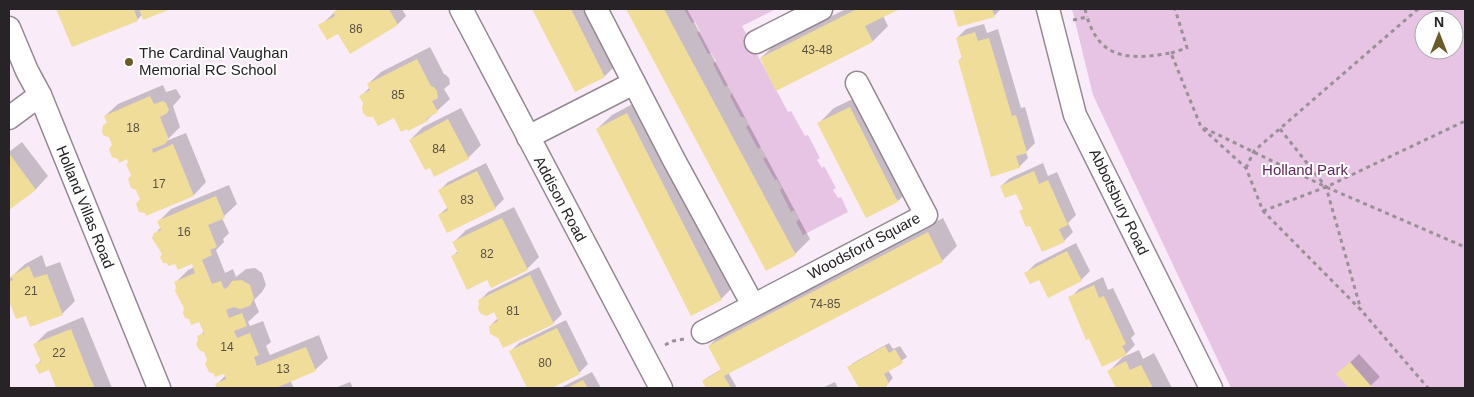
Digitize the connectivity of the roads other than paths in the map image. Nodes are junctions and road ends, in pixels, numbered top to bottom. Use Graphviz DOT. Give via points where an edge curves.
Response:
graph roads {
  1 [pos="461,9"];
  2 [pos="596,9"];
  3 [pos="821,9"];
  4 [pos="1049,16"];
  5 [pos="9,28"];
  6 [pos="756,42"];
  7 [pos="634,83"];
  8 [pos="857,83"];
  9 [pos="40,95"];
  10 [pos="9,118"];
  11 [pos="528,137"];
  12 [pos="754,305"];
  13 [pos="703,332"];
  14 [pos="159,388"];
  15 [pos="660,388"];
  16 [pos="1211,388"];
  1 -- 11 [label="street, Addison Road"];
  2 -- 7 [label="street"];
  3 -- 6 [label="street"];
  4 -- 16 [label="street, Abbotsbury Road" via="1075,115"];
  5 -- 9 [label="street, Holland Villas Road"];
  7 -- 11 [label="street"];
  7 -- 12 [label="street"];
  8 -- 12 [label="street, Woodsford Square" via="926,215"];
  9 -- 10 [label="street"];
  9 -- 14 [label="street, Holland Villas Road"];
  11 -- 15 [label="street, Addison Road"];
  12 -- 13 [label="street, Woodsford Square"];
}
